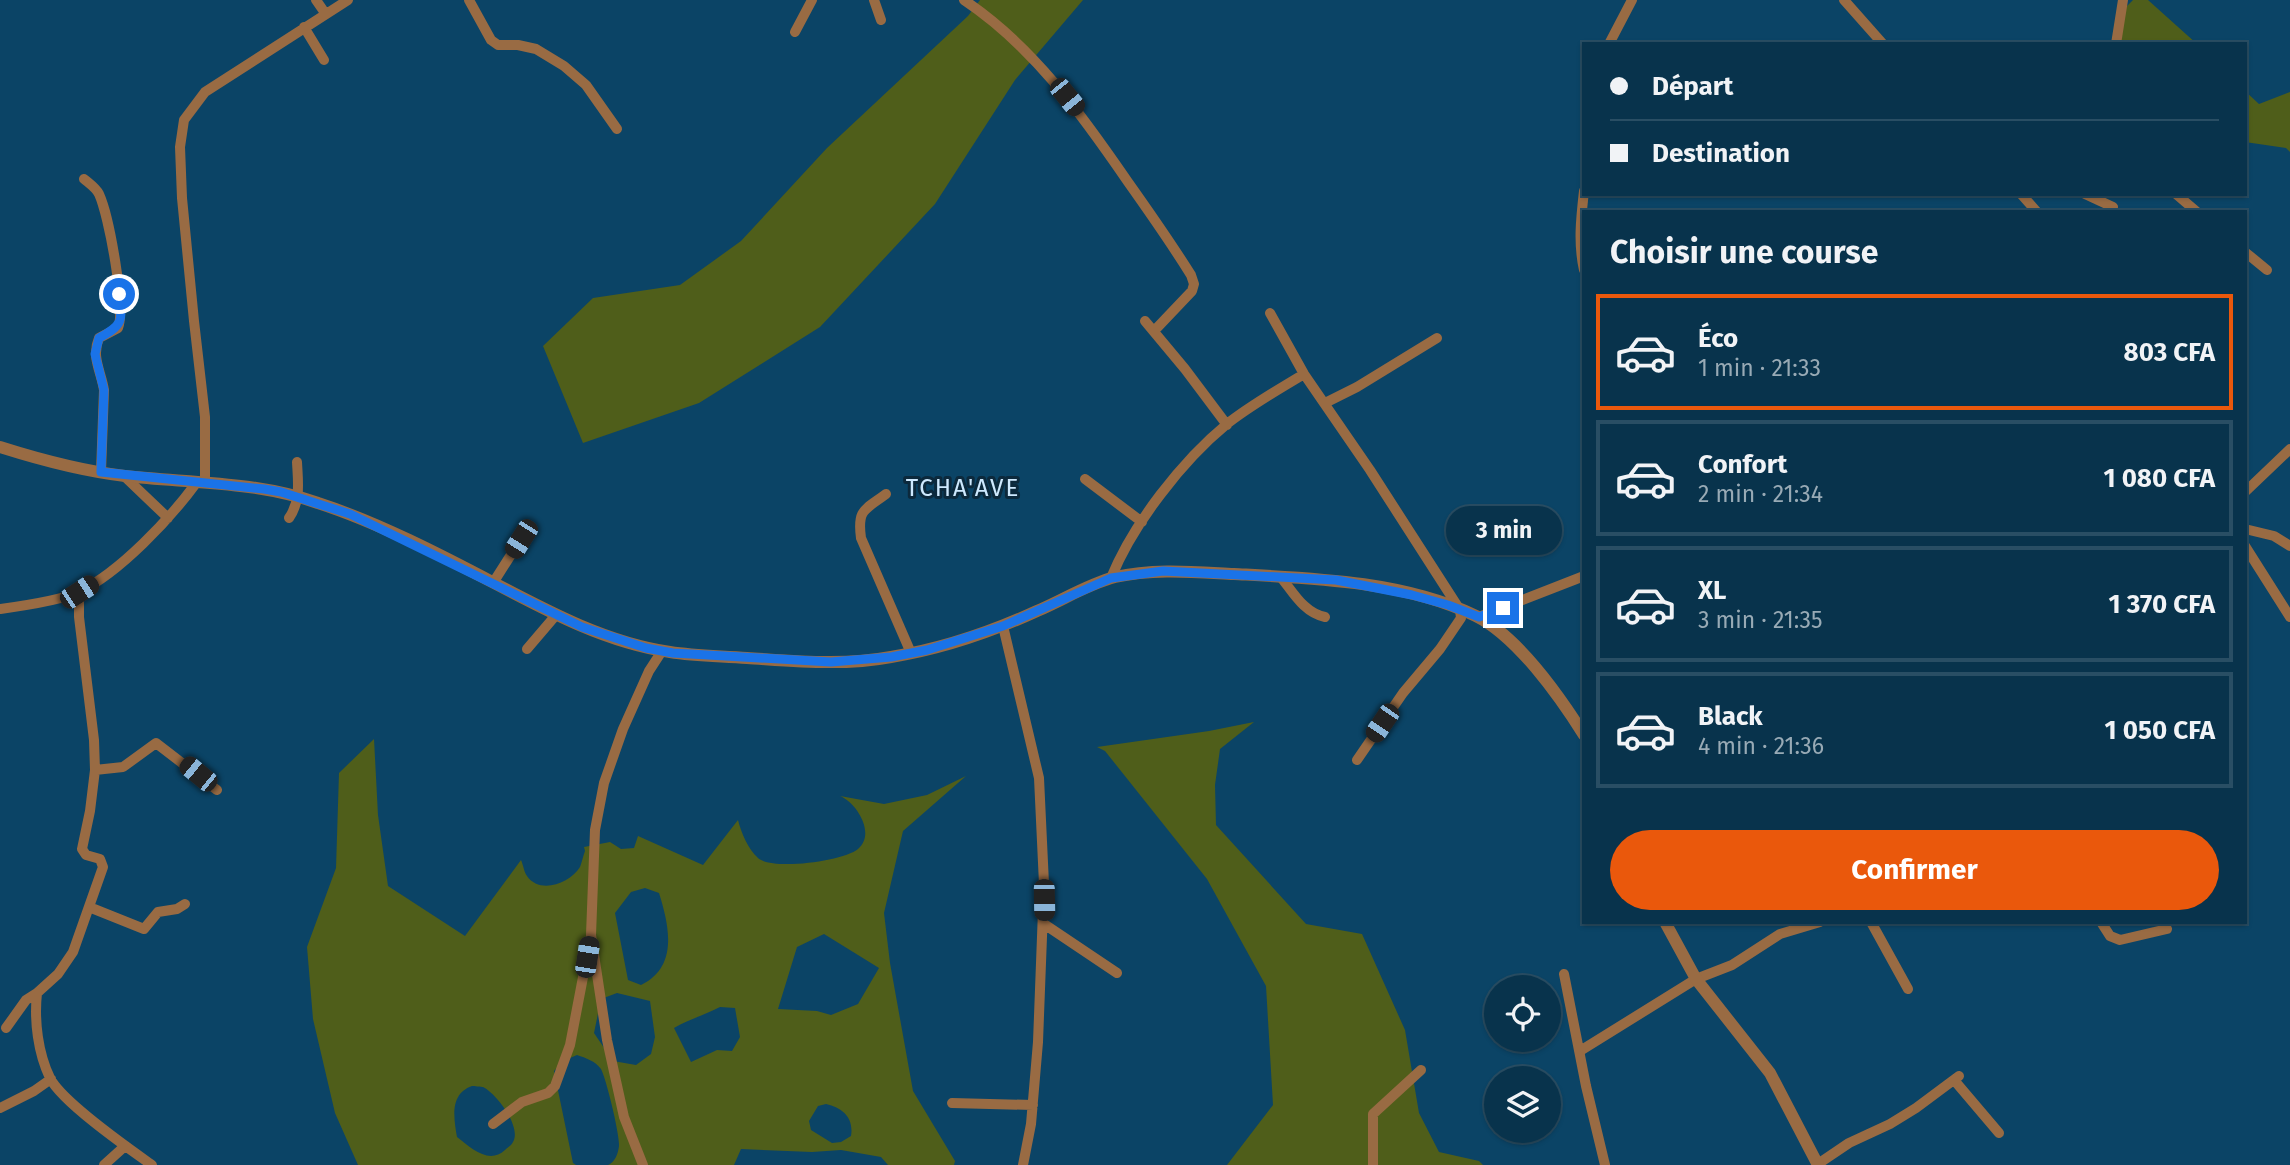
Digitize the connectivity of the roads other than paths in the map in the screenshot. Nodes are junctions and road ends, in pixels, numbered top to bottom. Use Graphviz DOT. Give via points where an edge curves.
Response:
graph roads {
  1 [pos="316,0"];
  2 [pos="348,0"];
  3 [pos="469,0"];
  4 [pos="811,0"];
  5 [pos="874,0"];
  6 [pos="964,0"];
  7 [pos="1632,0"];
  8 [pos="1844,0"];
  9 [pos="2123,0"];
  10 [pos="325,13"];
  11 [pos="881,20"];
  12 [pos="304,27"];
  13 [pos="795,32"];
  14 [pos="1610,42"];
  15 [pos="1881,42"];
  16 [pos="2116,42"];
  17 [pos="324,60"];
  18 [pos="617,128"];
  19 [pos="84,179"];
  20 [pos="2023,196"];
  21 [pos="2088,196"];
  22 [pos="2178,196"];
  23 [pos="2035,210"];
  24 [pos="2113,210"];
  25 [pos="2195,210"];
  26 [pos="1582,211"];
  27 [pos="2247,254"];
  28 [pos="1582,262"];
  29 [pos="2267,270"];
  30 [pos="1270,313"];
  31 [pos="1145,321"];
  32 [pos="1154,331"];
  33 [pos="1437,338"];
  34 [pos="1304,374"];
  35 [pos="1325,403"];
  36 [pos="1227,425"];
  37 [pos="0,447"];
  38 [pos="2290,449"];
  39 [pos="297,462"];
  40 [pos="101,472"];
  41 [pos="124,476"];
  42 [pos="1085,479"];
  43 [pos="201,482"];
  44 [pos="2247,490"];
  45 [pos="886,494"];
  46 [pos="298,496"];
  47 [pos="168,518"];
  48 [pos="289,518"];
  49 [pos="1142,522"];
  50 [pos="2247,529"];
  51 [pos="521,539"];
  52 [pos="2290,547"];
  53 [pos="2247,548"];
  54 [pos="1280,576"];
  55 [pos="1582,577"];
  56 [pos="1111,578"];
  57 [pos="493,583"];
  58 [pos="79,592"];
  59 [pos="0,609"];
  60 [pos="1460,610"];
  61 [pos="556,615"];
  62 [pos="1325,617"];
  63 [pos="1479,617"];
  64 [pos="2290,617"];
  65 [pos="1003,626"];
  66 [pos="527,649"];
  67 [pos="662,651"];
  68 [pos="911,653"];
  69 [pos="1582,733"];
  70 [pos="1357,760"];
  71 [pos="95,770"];
  72 [pos="217,790"];
  73 [pos="185,904"];
  74 [pos="89,906"];
  75 [pos="1044,924"];
  76 [pos="1666,924"];
  77 [pos="1814,924"];
  78 [pos="1872,924"];
  79 [pos="2102,924"];
  80 [pos="2167,929"];
  81 [pos="591,935"];
  82 [pos="1117,972"];
  83 [pos="1564,974"];
  84 [pos="1696,979"];
  85 [pos="1908,989"];
  86 [pos="37,993"];
  87 [pos="6,1028"];
  88 [pos="1580,1051"];
  89 [pos="1421,1070"];
  90 [pos="51,1079"];
  91 [pos="952,1103"];
  92 [pos="1032,1105"];
  93 [pos="0,1108"];
  94 [pos="494,1124"];
  95 [pos="1999,1133"];
  96 [pos="125,1146"];
  97 [pos="1818,1164"];
  98 [pos="104,1165"];
  99 [pos="152,1165"];
  100 [pos="643,1165"];
  101 [pos="1023,1165"];
  102 [pos="1373,1165"];
  103 [pos="1605,1165"];
  1 -- 10 [label="street"];
  2 -- 10 [label="street"];
  3 -- 18 [label="street" via="491,40 498,45 536,49 564,66 586,85"];
  4 -- 13 [label="street"];
  5 -- 11 [label="street"];
  6 -- 32 [label="street" via="1025,51 1094,131 1191,275 1192,291"];
  7 -- 14 [label="street"];
  8 -- 15 [label="street"];
  9 -- 16 [label="street"];
  10 -- 12 [label="street"];
  12 -- 17 [label="street"];
  12 -- 43 [label="street" via="205,92 184,120 180,147 183,198 205,417"];
  19 -- 40 [label="street" via="99,194 121,311 118,328 99,338 95,354 104,390"];
  20 -- 23 [label="street"];
  21 -- 24 [label="street"];
  22 -- 25 [label="street"];
  26 -- 28 [label="street"];
  27 -- 29 [label="street"];
  30 -- 34 [label="street"];
  31 -- 32 [label="street"];
  32 -- 36 [label="street"];
  33 -- 35 [label="street"];
  34 -- 35 [label="street"];
  34 -- 36 [label="street"];
  35 -- 60 [label="street"];
  36 -- 49 [label="street" via="1163,491"];
  37 -- 40 [label="street"];
  38 -- 44 [label="street"];
  39 -- 46 [label="street"];
  40 -- 41 [label="street"];
  41 -- 43 [label="street"];
  41 -- 47 [label="street"];
  42 -- 49 [label="street"];
  43 -- 46 [label="street"];
  43 -- 47 [label="street"];
  45 -- 68 [label="street" via="863,512 860,529"];
  46 -- 48 [label="street"];
  46 -- 57 [label="street" via="350,514"];
  47 -- 58 [label="street" via="126,558"];
  49 -- 56 [label="street"];
  50 -- 52 [label="street" via="2274,536"];
  51 -- 57 [label="street"];
  53 -- 64 [label="street"];
  54 -- 56 [label="street" via="1163,571"];
  54 -- 60 [label="street" via="1379,587"];
  54 -- 62 [label="street" via="1306,609"];
  55 -- 63 [label="street"];
  56 -- 65 [label="street"];
  57 -- 61 [label="street"];
  58 -- 59 [label="street"];
  58 -- 71 [label="street"];
  60 -- 63 [label="street"];
  60 -- 70 [label="street" via="1458,624"];
  61 -- 66 [label="street"];
  61 -- 67 [label="street"];
  63 -- 69 [label="street" via="1535,668"];
  65 -- 68 [label="street"];
  65 -- 75 [label="street" via="1039,778"];
  67 -- 68 [label="street" via="831,662"];
  67 -- 81 [label="street" via="623,729 604,783 595,830"];
  71 -- 72 [label="street" via="122,767 156,743"];
  71 -- 74 [label="street" via="82,849 100,859 103,867"];
  73 -- 74 [label="street" via="158,912 144,929"];
  74 -- 86 [label="street" via="66,964"];
  75 -- 82 [label="street"];
  75 -- 92 [label="street"];
  76 -- 84 [label="street"];
  77 -- 84 [label="street" via="1780,934 1732,965"];
  78 -- 85 [label="street"];
  79 -- 80 [label="street" via="2110,936 2120,940"];
  81 -- 94 [label="street" via="570,1045 555,1086 548,1094 522,1102"];
  81 -- 100 [label="street" via="624,1117"];
  83 -- 88 [label="street"];
  84 -- 88 [label="street"];
  84 -- 97 [label="street" via="1770,1073"];
  86 -- 87 [label="street" via="26,1000"];
  86 -- 90 [label="street" via="36,1020"];
  88 -- 103 [label="street"];
  89 -- 102 [label="street" via="1373,1114"];
  90 -- 93 [label="street"];
  90 -- 96 [label="street" via="59,1091"];
  91 -- 92 [label="street"];
  92 -- 101 [label="street"];
  95 -- 97 [label="street" via="1957,1078 1916,1108"];
  96 -- 98 [label="street"];
  96 -- 99 [label="street"];
}
